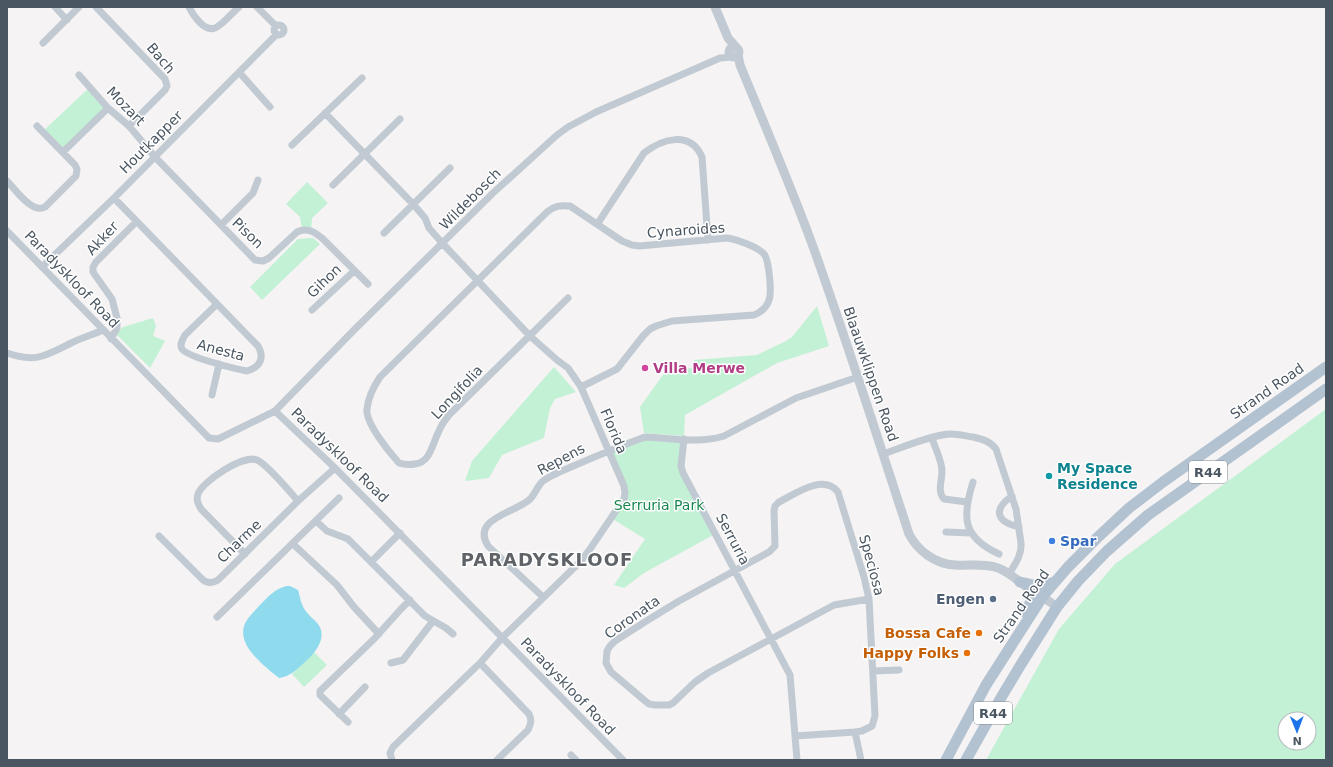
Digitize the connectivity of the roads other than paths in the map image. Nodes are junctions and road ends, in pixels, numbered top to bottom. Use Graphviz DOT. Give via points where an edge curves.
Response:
graph roads {
  1 [pos="54,7"];
  2 [pos="79,7"];
  3 [pos="96,7"];
  4 [pos="189,7"];
  5 [pos="239,7"];
  6 [pos="715,7"];
  7 [pos="259,8"];
  8 [pos="67,20"];
  9 [pos="43,43"];
  10 [pos="734,55"];
  11 [pos="239,72"];
  12 [pos="79,75"];
  13 [pos="362,78"];
  14 [pos="270,107"];
  15 [pos="108,108"];
  16 [pos="325,113"];
  17 [pos="400,118"];
  18 [pos="37,126"];
  19 [pos="129,126"];
  20 [pos="292,145"];
  21 [pos="63,152"];
  22 [pos="364,153"];
  23 [pos="155,157"];
  24 [pos="450,168"];
  25 [pos="258,180"];
  26 [pos="7,181"];
  27 [pos="333,185"];
  28 [pos="114,198"];
  29 [pos="413,204"];
  30 [pos="136,222"];
  31 [pos="598,223"];
  32 [pos="221,226"];
  33 [pos="7,231"];
  34 [pos="384,233"];
  35 [pos="708,240"];
  36 [pos="443,244"];
  37 [pos="42,267"];
  38 [pos="354,271"];
  39 [pos="478,280"];
  40 [pos="368,284"];
  41 [pos="568,298"];
  42 [pos="217,304"];
  43 [pos="312,310"];
  44 [pos="103,330"];
  45 [pos="530,336"];
  46 [pos="111,339"];
  47 [pos="7,353"];
  48 [pos="219,364"];
  49 [pos="1326,367"];
  50 [pos="858,377"];
  51 [pos="581,387"];
  52 [pos="1326,389"];
  53 [pos="212,395"];
  54 [pos="275,411"];
  55 [pos="932,438"];
  56 [pos="684,439"];
  57 [pos="608,451"];
  58 [pos="883,454"];
  59 [pos="335,468"];
  60 [pos="973,482"];
  61 [pos="1012,496"];
  62 [pos="339,498"];
  63 [pos="298,501"];
  64 [pos="967,502"];
  65 [pos="316,521"];
  66 [pos="1019,527"];
  67 [pos="946,532"];
  68 [pos="400,533"];
  69 [pos="971,533"];
  70 [pos="160,536"];
  71 [pos="293,544"];
  72 [pos="245,554"];
  73 [pos="999,554"];
  74 [pos="372,561"];
  75 [pos="735,570"];
  76 [pos="1009,574"];
  77 [pos="1056,582"];
  78 [pos="1024,584"];
  79 [pos="1043,596"];
  80 [pos="543,597"];
  81 [pos="869,599"];
  82 [pos="410,600"];
  83 [pos="1057,607"];
  84 [pos="217,617"];
  85 [pos="433,621"];
  86 [pos="379,634"];
  87 [pos="453,634"];
  88 [pos="502,638"];
  89 [pos="772,639"];
  90 [pos="1010,649"];
  91 [pos="391,663"];
  92 [pos="480,663"];
  93 [pos="899,670"];
  94 [pos="873,671"];
  95 [pos="365,687"];
  96 [pos="339,714"];
  97 [pos="348,722"];
  98 [pos="855,732"];
  99 [pos="795,736"];
  100 [pos="620,759"];
  101 [pos="392,760"];
  102 [pos="497,760"];
  103 [pos="797,760"];
  104 [pos="861,760"];
  105 [pos="946,760"];
  106 [pos="966,760"];
  1 -- 8 [label="street"];
  2 -- 8 [label="street"];
  3 -- 19 [label="street, Bach" via="167,82 165,90"];
  4 -- 5 [label="street" via="204,26 211,29"];
  6 -- 10 [label="street, Blaauwklippen Road"];
  7 -- 11 [label="street, Houtkapper" via="276,26 281,26 284,30 282,35 276,34"];
  8 -- 9 [label="street"];
  10 -- 36 [label="street, Wildebosch" via="720,58 596,112 568,127 493,193"];
  10 -- 50 [label="street, Blaauwklippen Road" via="811,241"];
  11 -- 14 [label="street"];
  11 -- 23 [label="street, Houtkapper"];
  12 -- 15 [label="street, Mozart"];
  13 -- 16 [label="street"];
  15 -- 19 [label="street, Mozart"];
  15 -- 21 [label="street"];
  16 -- 20 [label="street"];
  16 -- 22 [label="street, Florida"];
  17 -- 22 [label="street"];
  18 -- 21 [label="street"];
  19 -- 23 [label="street, Mozart"];
  21 -- 26 [label="street" via="76,165 76,176 45,207 33,207"];
  22 -- 27 [label="street"];
  22 -- 29 [label="street, Florida"];
  23 -- 28 [label="street, Houtkapper"];
  23 -- 32 [label="street, Pison"];
  24 -- 29 [label="street"];
  25 -- 32 [label="street" via="254,193"];
  28 -- 30 [label="street, Anesta"];
  28 -- 37 [label="street, Houtkapper"];
  29 -- 34 [label="street"];
  29 -- 36 [label="street, Florida"];
  30 -- 42 [label="street, Anesta"];
  30 -- 46 [label="street, Akker" via="93,266 95,275 112,299 117,318 117,328"];
  31 -- 35 [label="street, Cynaroides" via="622,241 632,245"];
  31 -- 35 [label="street" via="644,153 674,139 680,139 695,147 702,157"];
  31 -- 39 [label="street, Cynaroides" via="570,206 556,206"];
  32 -- 38 [label="street, Pison" via="259,261 269,258 300,230 311,230 316,232"];
  33 -- 37 [label="street, Paradyskloof Road"];
  35 -- 51 [label="street, Cynaroides" via="732,239 764,255 768,264 770,300 763,309 754,315 672,321 656,326 643,336 617,369"];
  36 -- 39 [label="street, Florida"];
  36 -- 54 [label="street, Wildebosch" via="355,328"];
  37 -- 44 [label="street, Paradyskloof Road"];
  38 -- 40 [label="street, Pison"];
  38 -- 43 [label="street, Gihon"];
  39 -- 45 [label="street, Florida"];
  39 -- 45 [label="street, Longifolia" via="384,372 375,384 367,409 368,417 394,457 405,465 425,461 438,431 449,415"];
  41 -- 45 [label="street, Longifolia"];
  42 -- 48 [label="street, Anesta" via="186,335 180,346 185,353"];
  42 -- 48 [label="street, Anesta" via="258,346 262,354 258,365 247,371"];
  44 -- 46 [label="street, Paradyskloof Road"];
  44 -- 47 [label="street" via="44,357 24,358"];
  45 -- 51 [label="street, Florida" via="568,368"];
  46 -- 54 [label="street, Paradyskloof Road" via="209,438 218,439"];
  48 -- 53 [label="street"];
  49 -- 77 [label="main road, Strand Road / R44" via="1129,508 1096,538"];
  50 -- 56 [label="street" via="796,398 724,436 709,440"];
  50 -- 58 [label="street, Blaauwklippen Road"];
  51 -- 57 [label="street, Florida"];
  52 -- 83 [label="main road, R44" via="1148,515 1078,580"];
  54 -- 59 [label="street, Paradyskloof Road"];
  55 -- 58 [label="street"];
  55 -- 61 [label="street" via="952,434 980,438 991,443 996,449"];
  55 -- 64 [label="street" via="942,468 942,497"];
  56 -- 57 [label="street, Repens" via="646,437"];
  56 -- 75 [label="street, Serruria" via="681,466 683,473"];
  57 -- 80 [label="street, Florida" via="624,486 624,499 581,561"];
  57 -- 80 [label="street, Repens" via="544,480 528,500 486,526 484,535 488,546"];
  58 -- 76 [label="street, Blaauwklippen Road" via="909,534 922,551 946,564 982,565"];
  59 -- 63 [label="street, Charme"];
  59 -- 68 [label="street, Paradyskloof Road"];
  60 -- 64 [label="street"];
  61 -- 66 [label="street"];
  61 -- 66 [label="street" via="1000,507 1000,516 1008,524"];
  62 -- 65 [label="street"];
  63 -- 72 [label="street, Charme"];
  63 -- 72 [label="street" via="263,464 251,459 219,472 200,491 197,500 201,509"];
  64 -- 69 [label="street" via="967,518"];
  65 -- 71 [label="street"];
  65 -- 74 [label="street" via="327,531 348,539"];
  66 -- 76 [label="street" via="1020,555"];
  67 -- 69 [label="street"];
  68 -- 74 [label="street"];
  68 -- 88 [label="street, Paradyskloof Road"];
  69 -- 73 [label="street"];
  70 -- 72 [label="street, Charme" via="203,580 208,582 218,580"];
  71 -- 84 [label="street"];
  71 -- 86 [label="street" via="337,585"];
  74 -- 82 [label="street"];
  75 -- 81 [label="street, Speciosa" via="772,550 775,542 774,511 779,502 815,485 830,485 838,492"];
  75 -- 89 [label="street, Serruria"];
  75 -- 89 [label="street, Coronata" via="615,641 607,651 608,667 649,704 668,705 708,673"];
  76 -- 78 [label="street, Blaauwklippen Road"];
  77 -- 78 [label="main road" via="1038,586"];
  77 -- 79 [label="main road, Strand Road / R44"];
  78 -- 79 [label="street, Blaauwklippen Road"];
  78 -- 90 [label="main road" via="1032,594 1031,602 1012,634"];
  79 -- 83 [label="street, Blaauwklippen Road"];
  79 -- 90 [label="main road, Strand Road / R44"];
  80 -- 88 [label="street, Florida"];
  81 -- 89 [label="street, Coronata" via="834,605"];
  81 -- 94 [label="street, Speciosa"];
  82 -- 85 [label="street"];
  82 -- 86 [label="street"];
  83 -- 106 [label="main road, R44"];
  85 -- 87 [label="street"];
  85 -- 91 [label="street" via="403,660"];
  86 -- 96 [label="street" via="320,690 320,695"];
  88 -- 92 [label="street, Florida"];
  88 -- 100 [label="street, Paradyskloof Road"];
  89 -- 99 [label="street, Serruria" via="790,675"];
  90 -- 105 [label="main road, Strand Road / R44" via="986,685"];
  92 -- 101 [label="street, Florida" via="393,747 390,754"];
  92 -- 102 [label="street" via="531,718 528,730"];
  93 -- 94 [label="street"];
  94 -- 98 [label="street, Speciosa" via="875,716 872,726"];
  95 -- 96 [label="street"];
  96 -- 97 [label="street"];
  98 -- 99 [label="street, Speciosa"];
  98 -- 104 [label="street"];
  99 -- 103 [label="street, Serruria"];
}
